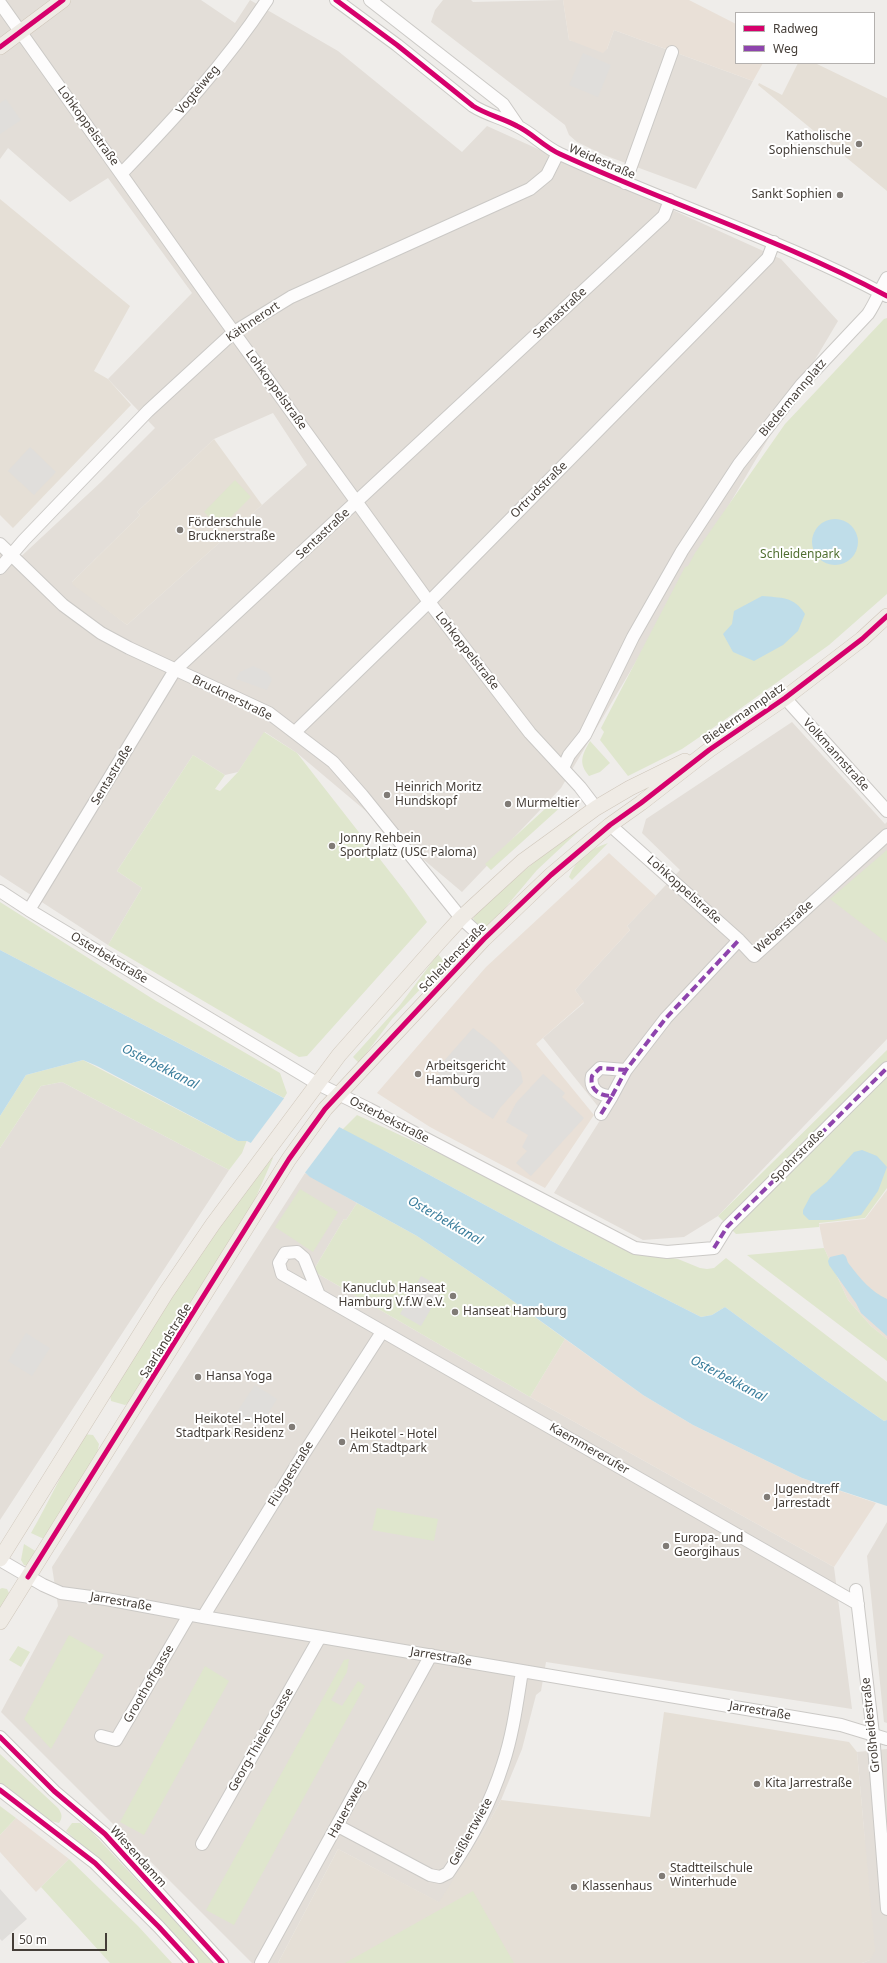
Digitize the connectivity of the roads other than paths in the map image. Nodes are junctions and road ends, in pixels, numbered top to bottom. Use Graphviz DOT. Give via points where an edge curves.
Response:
graph roads {
  1 [pos="63,0"];
  2 [pos="267,0"];
  3 [pos="336,0"];
  4 [pos="370,0"];
  5 [pos="0,3"];
  6 [pos="21,32"];
  7 [pos="0,47"];
  8 [pos="672,52"];
  9 [pos="518,126"];
  10 [pos="558,153"];
  11 [pos="122,173"];
  12 [pos="625,183"];
  13 [pos="670,200"];
  14 [pos="774,242"];
  15 [pos="887,278"];
  16 [pos="883,294"];
  17 [pos="234,332"];
  18 [pos="357,503"];
  19 [pos="0,544"];
  20 [pos="11,555"];
  21 [pos="0,568"];
  22 [pos="429,602"];
  23 [pos="887,616"];
  24 [pos="175,670"];
  25 [pos="785,698"];
  26 [pos="295,732"];
  27 [pos="709,750"];
  28 [pos="563,768"];
  29 [pos="596,808"];
  30 [pos="887,811"];
  31 [pos="610,825"];
  32 [pos="887,835"];
  33 [pos="0,891"];
  34 [pos="29,910"];
  35 [pos="461,918"];
  36 [pos="484,939"];
  37 [pos="739,940"];
  38 [pos="887,1068"];
  39 [pos="626,1070"];
  40 [pos="318,1084"];
  41 [pos="339,1094"];
  42 [pos="612,1096"];
  43 [pos="302,1104"];
  44 [pos="601,1114"];
  45 [pos="320,1115"];
  46 [pos="714,1248"];
  47 [pos="319,1294"];
  48 [pos="382,1332"];
  49 [pos="0,1560"];
  50 [pos="28,1577"];
  51 [pos="856,1590"];
  52 [pos="858,1604"];
  53 [pos="189,1614"];
  54 [pos="203,1617"];
  55 [pos="0,1622"];
  56 [pos="320,1637"];
  57 [pos="431,1655"];
  58 [pos="522,1671"];
  59 [pos="873,1734"];
  60 [pos="101,1736"];
  61 [pos="0,1737"];
  62 [pos="887,1739"];
  63 [pos="0,1790"];
  64 [pos="338,1826"];
  65 [pos="202,1844"];
  66 [pos="887,1909"];
  67 [pos="192,1963"];
  68 [pos="222,1963"];
  69 [pos="261,1963"];
  1 -- 6 [label="main road"];
  2 -- 11 [label="street, Vogteiweg" via="226,57 165,129"];
  3 -- 9 [label="street, Weidestraße" via="483,113"];
  4 -- 9 [label="street, Weidestraße" via="503,104"];
  5 -- 6 [label="street, Lohkoppelstraße"];
  6 -- 7 [label="main road"];
  6 -- 11 [label="street, Lohkoppelstraße"];
  8 -- 12 [label="street, Weidestraße"];
  9 -- 10 [label="street, Weidestraße"];
  10 -- 12 [label="street, Weidestraße"];
  10 -- 17 [label="street, Käthnerort" via="547,175 530,189 291,297"];
  11 -- 17 [label="street, Lohkoppelstraße"];
  12 -- 13 [label="street, Weidestraße"];
  13 -- 14 [label="street, Weidestraße"];
  13 -- 18 [label="street, Sentastraße" via="664,216"];
  14 -- 16 [label="street, Weidestraße"];
  14 -- 22 [label="street, Ortrudstraße" via="768,258"];
  15 -- 16 [label="street, Biedermannplatz"];
  16 -- 28 [label="street, Biedermannplatz" via="868,314 802,384 739,464 682,551 633,638 585,735 569,755"];
  17 -- 18 [label="street, Lohkoppelstraße"];
  17 -- 20 [label="street, Käthnerort" via="148,411"];
  18 -- 22 [label="street, Lohkoppelstraße"];
  18 -- 24 [label="street, Sentastraße"];
  19 -- 20 [label="street, Brucknerstraße"];
  20 -- 21 [label="street, Käthnerort"];
  20 -- 24 [label="street, Brucknerstraße" via="63,605 87,624 115,641"];
  22 -- 26 [label="street, Ortrudstraße"];
  22 -- 28 [label="street, Lohkoppelstraße" via="530,733"];
  23 -- 25 [label="main road, Biedermannplatz" via="862,639"];
  24 -- 26 [label="street, Brucknerstraße" via="269,714"];
  24 -- 34 [label="street, Sentastraße"];
  25 -- 27 [label="main road, Biedermannplatz"];
  25 -- 30 [label="street, Volkmannstraße"];
  26 -- 35 [label="street, Brucknerstraße" via="333,762"];
  27 -- 29 [label="main road, Biedermannplatz" via="630,788"];
  27 -- 31 [label="main road, Biedermannplatz"];
  28 -- 29 [label="street"];
  29 -- 31 [label="main road"];
  29 -- 35 [label="main road, Schleidenstraße" via="523,861"];
  31 -- 36 [label="main road, Schleidenstraße" via="551,875"];
  31 -- 37 [label="street, Lohkoppelstraße"];
  32 -- 37 [label="street, Weberstraße" via="754,956"];
  33 -- 34 [label="street, Osterbekstraße"];
  34 -- 40 [label="street, Osterbekstraße"];
  35 -- 36 [label="street, Brucknerstraße"];
  35 -- 40 [label="main road, Schleidenstraße" via="339,1055"];
  36 -- 41 [label="main road, Schleidenstraße"];
  37 -- 39 [label="street, Weberstraße" via="666,1018"];
  38 -- 46 [label="street, Spohrstraße" via="728,1227"];
  39 -- 42 [label="street, Weberstraße"];
  39 -- 42 [label="street" via="600,1068 592,1076 593,1088 598,1094"];
  40 -- 41 [label="street, Osterbekstraße"];
  40 -- 43 [label="main road, Schleidenstraße"];
  41 -- 45 [label="main road, Schleidenstraße"];
  41 -- 46 [label="street, Osterbekstraße" via="635,1248 667,1252"];
  42 -- 44 [label="street, Weberstraße"];
  43 -- 49 [label="main road, Saarlandstraße" via="213,1224 166,1293"];
  45 -- 50 [label="main road, Saarlandstraße"];
  47 -- 48 [label="street, Kaemmererufer"];
  48 -- 52 [label="street, Kaemmererufer"];
  48 -- 54 [label="street, Flüggestraße"];
  49 -- 50 [label="street, Jarrestraße"];
  50 -- 53 [label="street, Jarrestraße" via="61,1593"];
  50 -- 55 [label="main road, Saarlandstraße"];
  51 -- 52 [label="street, Großheidestraße"];
  52 -- 59 [label="street, Großheidestraße"];
  53 -- 54 [label="street, Jarrestraße"];
  53 -- 60 [label="street, Groothoffgasse" via="116,1740"];
  54 -- 56 [label="street, Jarrestraße"];
  56 -- 57 [label="street, Jarrestraße"];
  56 -- 65 [label="street, Georg-Thielen-Gasse"];
  57 -- 58 [label="street, Jarrestraße"];
  57 -- 64 [label="street, Hauersweg"];
  58 -- 59 [label="street, Jarrestraße" via="841,1725"];
  58 -- 64 [label="street, Geißlertwiete" via="509,1743 497,1782 479,1821 448,1873 440,1877 430,1875"];
  59 -- 62 [label="street, Jarrestraße"];
  59 -- 66 [label="street, Großheidestraße"];
  61 -- 68 [label="street, Wiesendamm" via="54,1791 105,1834"];
  63 -- 67 [label="street" via="95,1862"];
  64 -- 69 [label="street, Hauersweg"];
}
